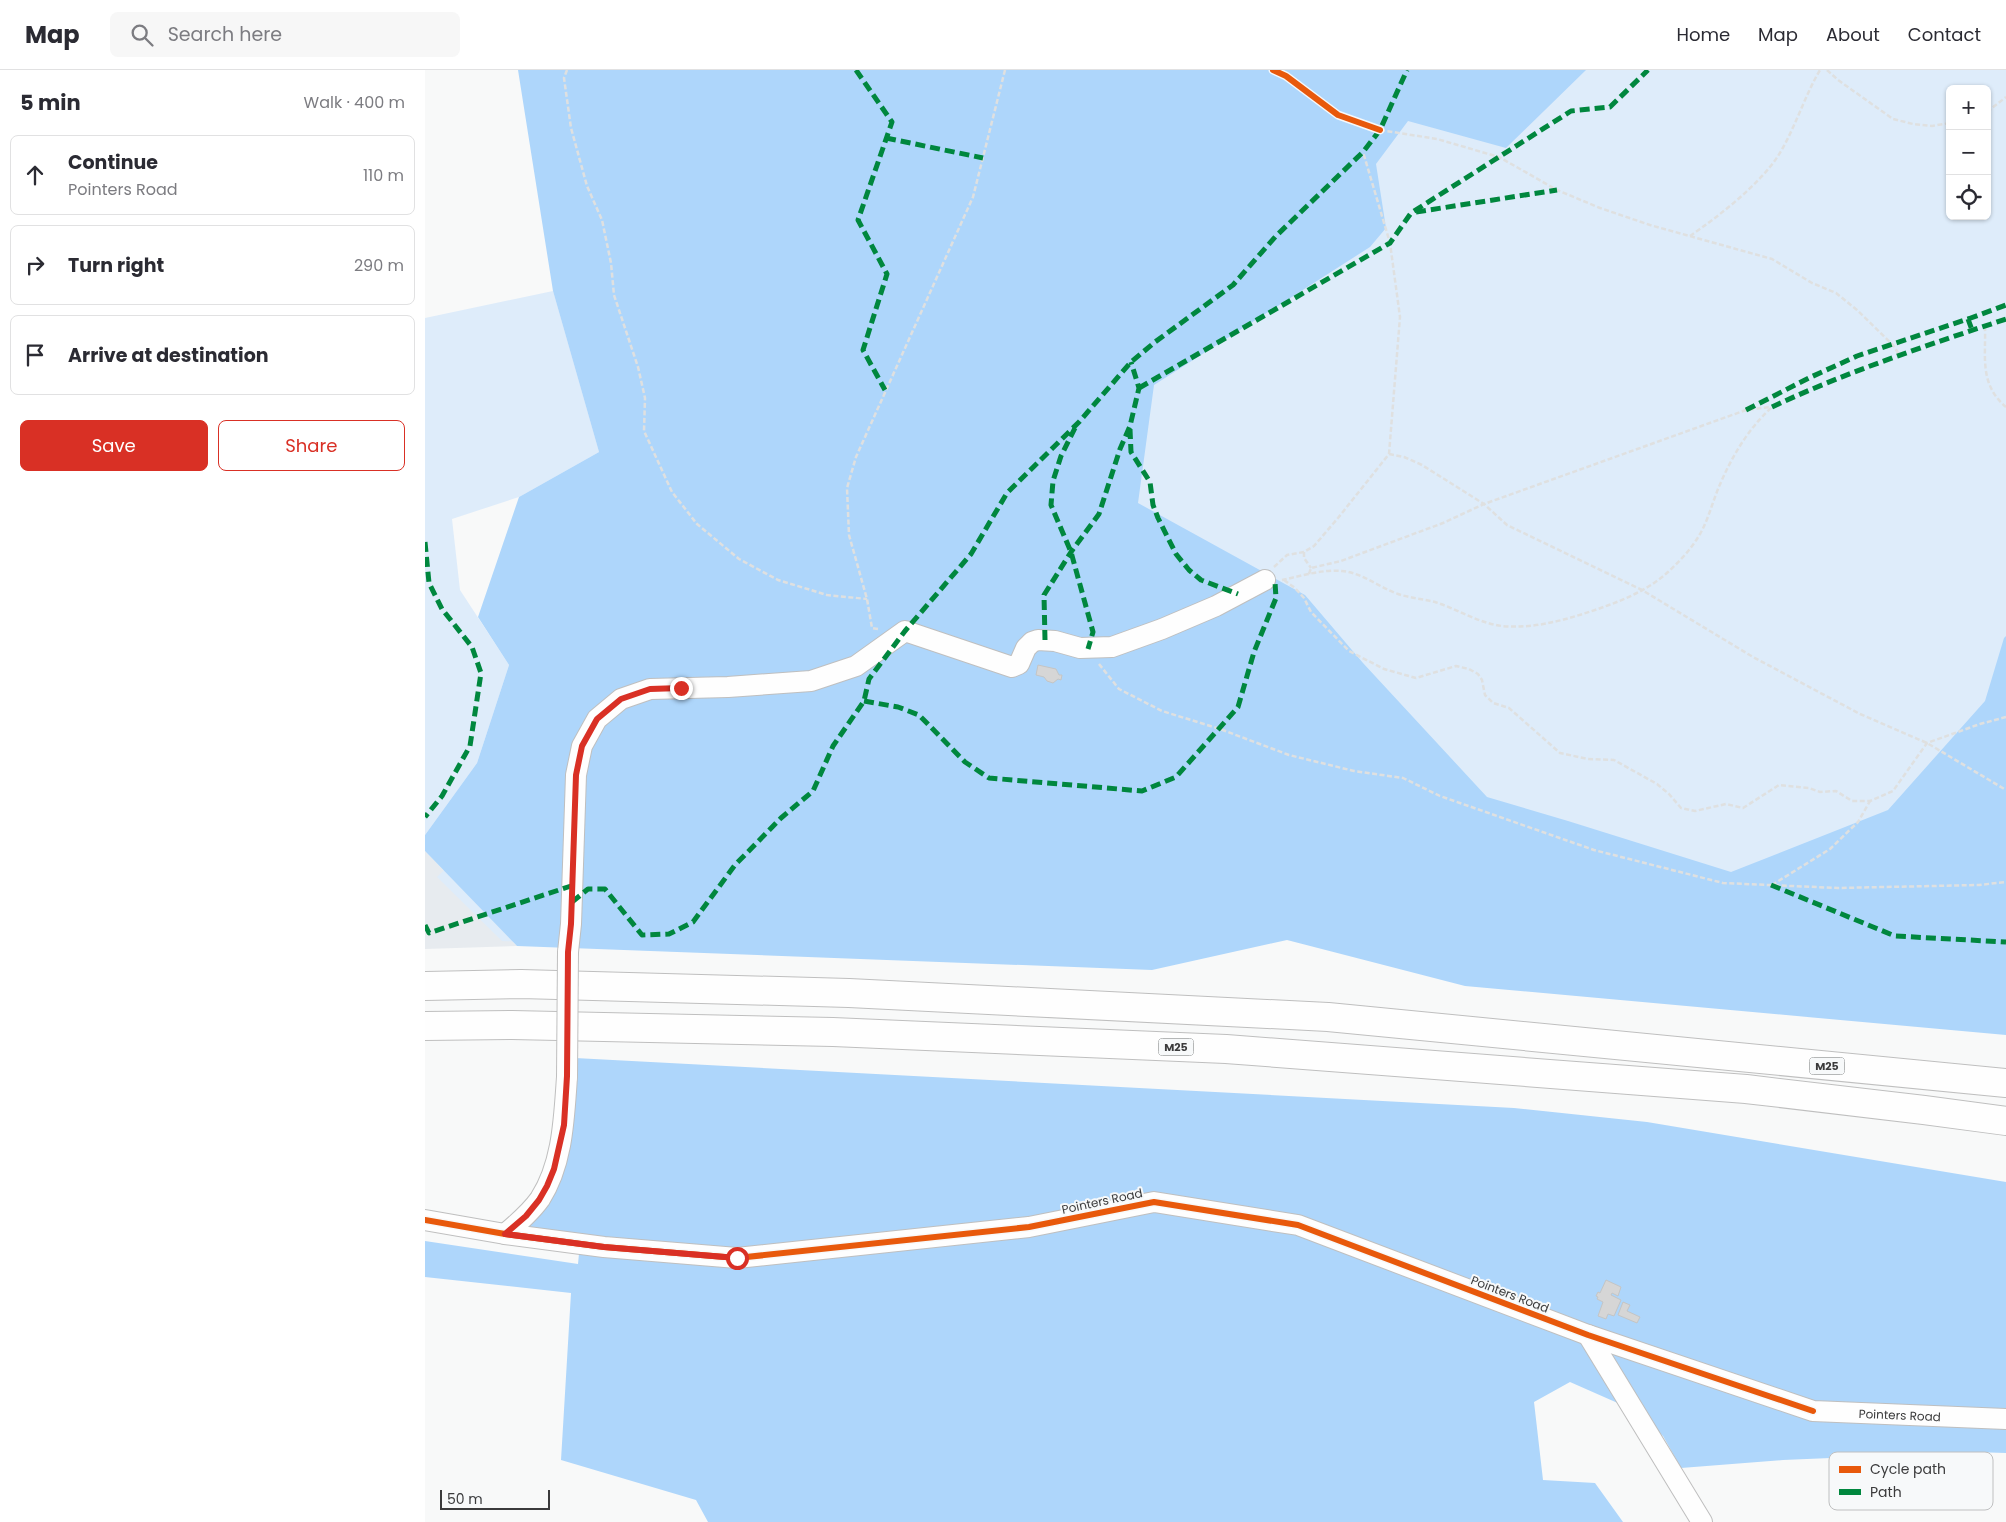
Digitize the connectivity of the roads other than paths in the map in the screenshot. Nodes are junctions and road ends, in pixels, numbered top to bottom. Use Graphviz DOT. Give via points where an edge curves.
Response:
graph roads {
  1 [pos="1274,580"];
  2 [pos="425,986"];
  3 [pos="425,1026"];
  4 [pos="2006,1083"];
  5 [pos="2006,1121"];
  6 [pos="425,1220"];
  7 [pos="505,1234"];
  8 [pos="1588,1335"];
  9 [pos="2006,1419"];
  10 [pos="1702,1522"];
  1 -- 7 [label="street, bridge" via="1111,647 1088,649 1055,641 1032,642 1019,664 1012,667 905,630 855,666 811,681 650,689 621,699 597,719 582,746 576,775 564,1125 551,1177 539,1200"];
  2 -- 4 [label="highway, M25" via="521,984 849,993 1328,1017"];
  3 -- 5 [label="highway, M25" via="833,1032 1226,1049 1746,1089"];
  6 -- 7 [label="street, Pointers Road"];
  7 -- 8 [label="street, Pointers Road" via="604,1247 737,1258 1029,1228 1154,1202 1298,1225"];
  8 -- 9 [label="street, Pointers Road" via="1813,1411"];
  8 -- 10 [label="street"];
}
